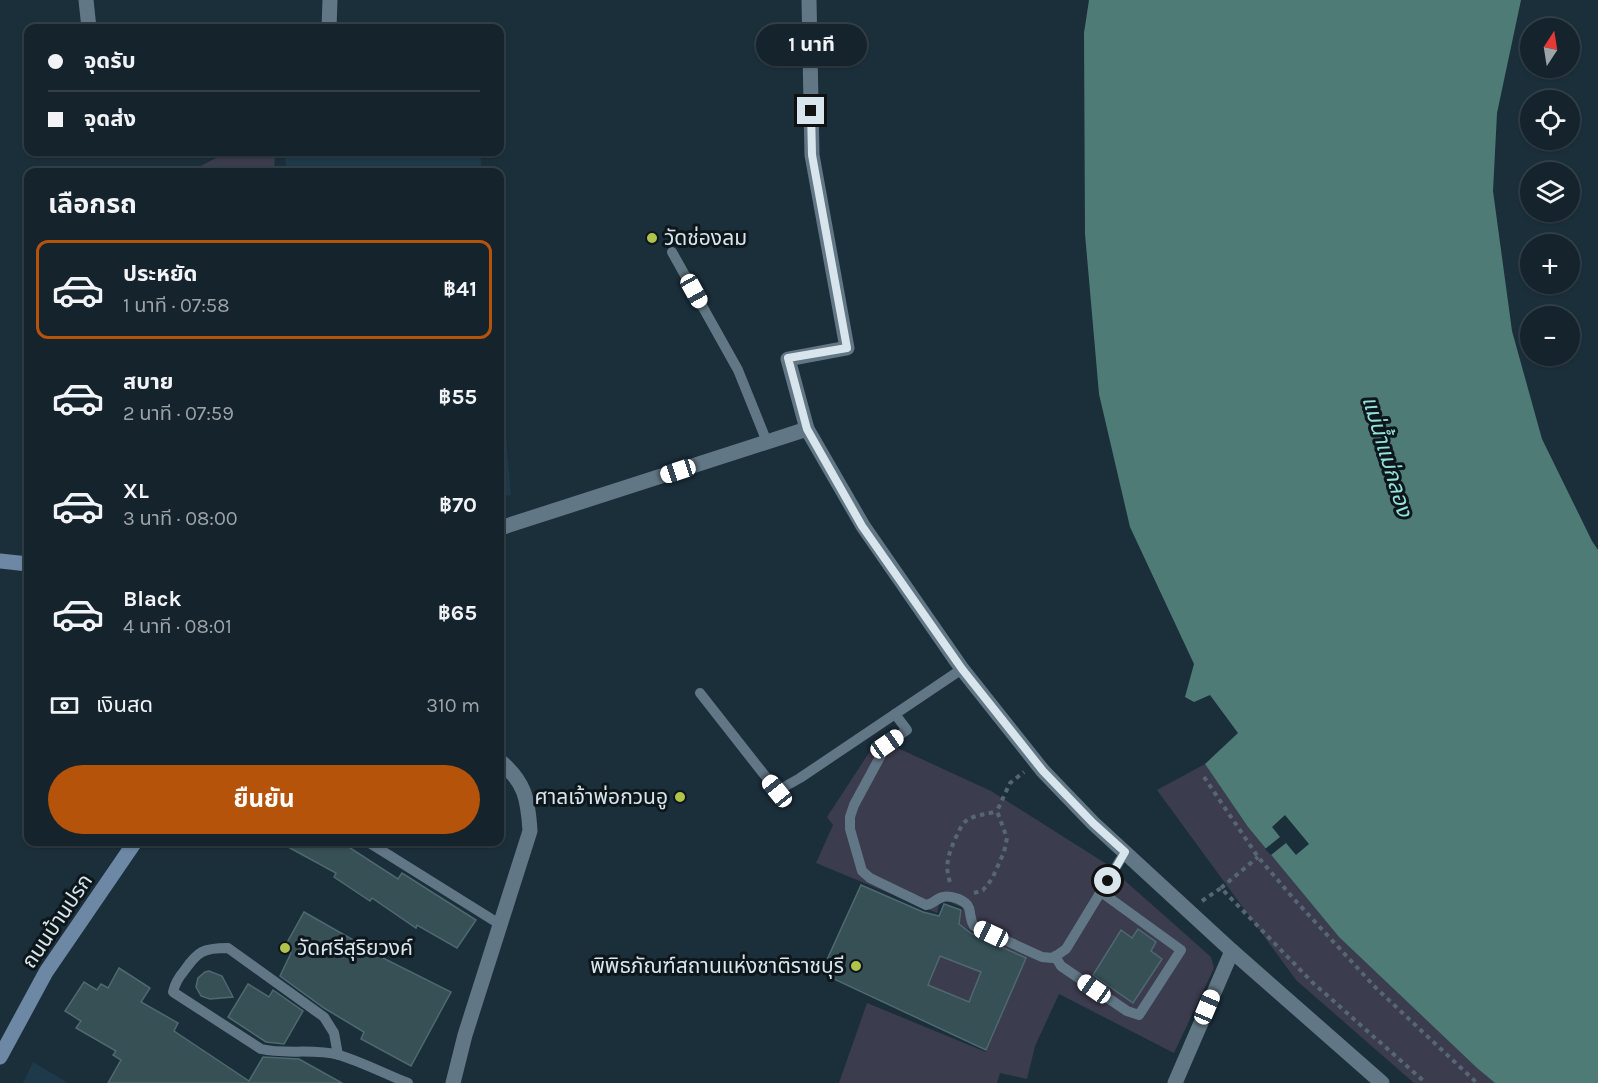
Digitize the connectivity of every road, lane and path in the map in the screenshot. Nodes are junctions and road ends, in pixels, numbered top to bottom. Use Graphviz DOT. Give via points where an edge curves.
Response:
graph roads {
  1 [pos="86,0"];
  2 [pos="330,0"];
  3 [pos="809,0"];
  4 [pos="88,24"];
  5 [pos="329,24"];
  6 [pos="672,252"];
  7 [pos="807,429"];
  8 [pos="766,442"];
  9 [pos="504,527"];
  10 [pos="0,561"];
  11 [pos="24,564"];
  12 [pos="962,669"];
  13 [pos="700,693"];
  14 [pos="894,714"];
  15 [pos="1037,762"];
  16 [pos="504,764"];
  17 [pos="1204,777"];
  18 [pos="997,814"];
  19 [pos="132,846"];
  20 [pos="374,846"];
  21 [pos="1125,852"];
  22 [pos="1258,857"];
  23 [pos="1221,888"];
  24 [pos="957,889"];
  25 [pos="1101,892"];
  26 [pos="972,893"];
  27 [pos="1190,911"];
  28 [pos="501,925"];
  29 [pos="1232,951"];
  30 [pos="1055,956"];
  31 [pos="5,1034"];
  32 [pos="338,1055"];
  33 [pos="0,1057"];
  34 [pos="408,1083"];
  35 [pos="453,1083"];
  36 [pos="1175,1083"];
  37 [pos="1382,1083"];
  38 [pos="1426,1083"];
  39 [pos="1477,1083"];
  1 -- 4 [label="street"];
  2 -- 5 [label="street"];
  3 -- 7 [label="street" via="812,155 847,348 788,358"];
  6 -- 8 [label="lane" via="738,370"];
  7 -- 8 [label="street"];
  7 -- 12 [label="street" via="862,526"];
  8 -- 9 [label="street"];
  10 -- 11 [label="street"];
  12 -- 14 [label="lane"];
  12 -- 15 [label="street"];
  13 -- 14 [label="lane" via="777,791"];
  14 -- 30 [label="lane" via="907,730 887,744 850,817 862,871 926,905 942,897 960,900 969,908 974,926 1042,957"];
  15 -- 18 [label="path" via="1010,783"];
  15 -- 21 [label="street"];
  16 -- 28 [label="street" via="514,773 528,802 530,831"];
  17 -- 22 [label="path"];
  18 -- 24 [label="path" via="966,821 953,844 947,873"];
  18 -- 26 [label="path" via="1007,838 1004,852 992,879 983,890"];
  19 -- 31 [label="street, ถนนบ้านปรก"];
  20 -- 28 [label="lane"];
  21 -- 25 [label="lane"];
  21 -- 27 [label="street"];
  22 -- 23 [label="path"];
  22 -- 39 [label="path" via="1367,979"];
  23 -- 27 [label="path"];
  23 -- 38 [label="path" via="1312,982"];
  25 -- 30 [label="lane" via="1066,950"];
  25 -- 30 [label="lane" via="1181,950 1139,1016 1061,966"];
  27 -- 29 [label="street"];
  28 -- 35 [label="street"];
  29 -- 36 [label="street"];
  29 -- 37 [label="street"];
  31 -- 33 [label="street, ถนนบ้านปรก"];
  32 -- 32 [label="lane" via="334,1033 324,1017 228,948 196,954 175,983 173,992 261,1049"];
  32 -- 34 [label="lane"];
}
